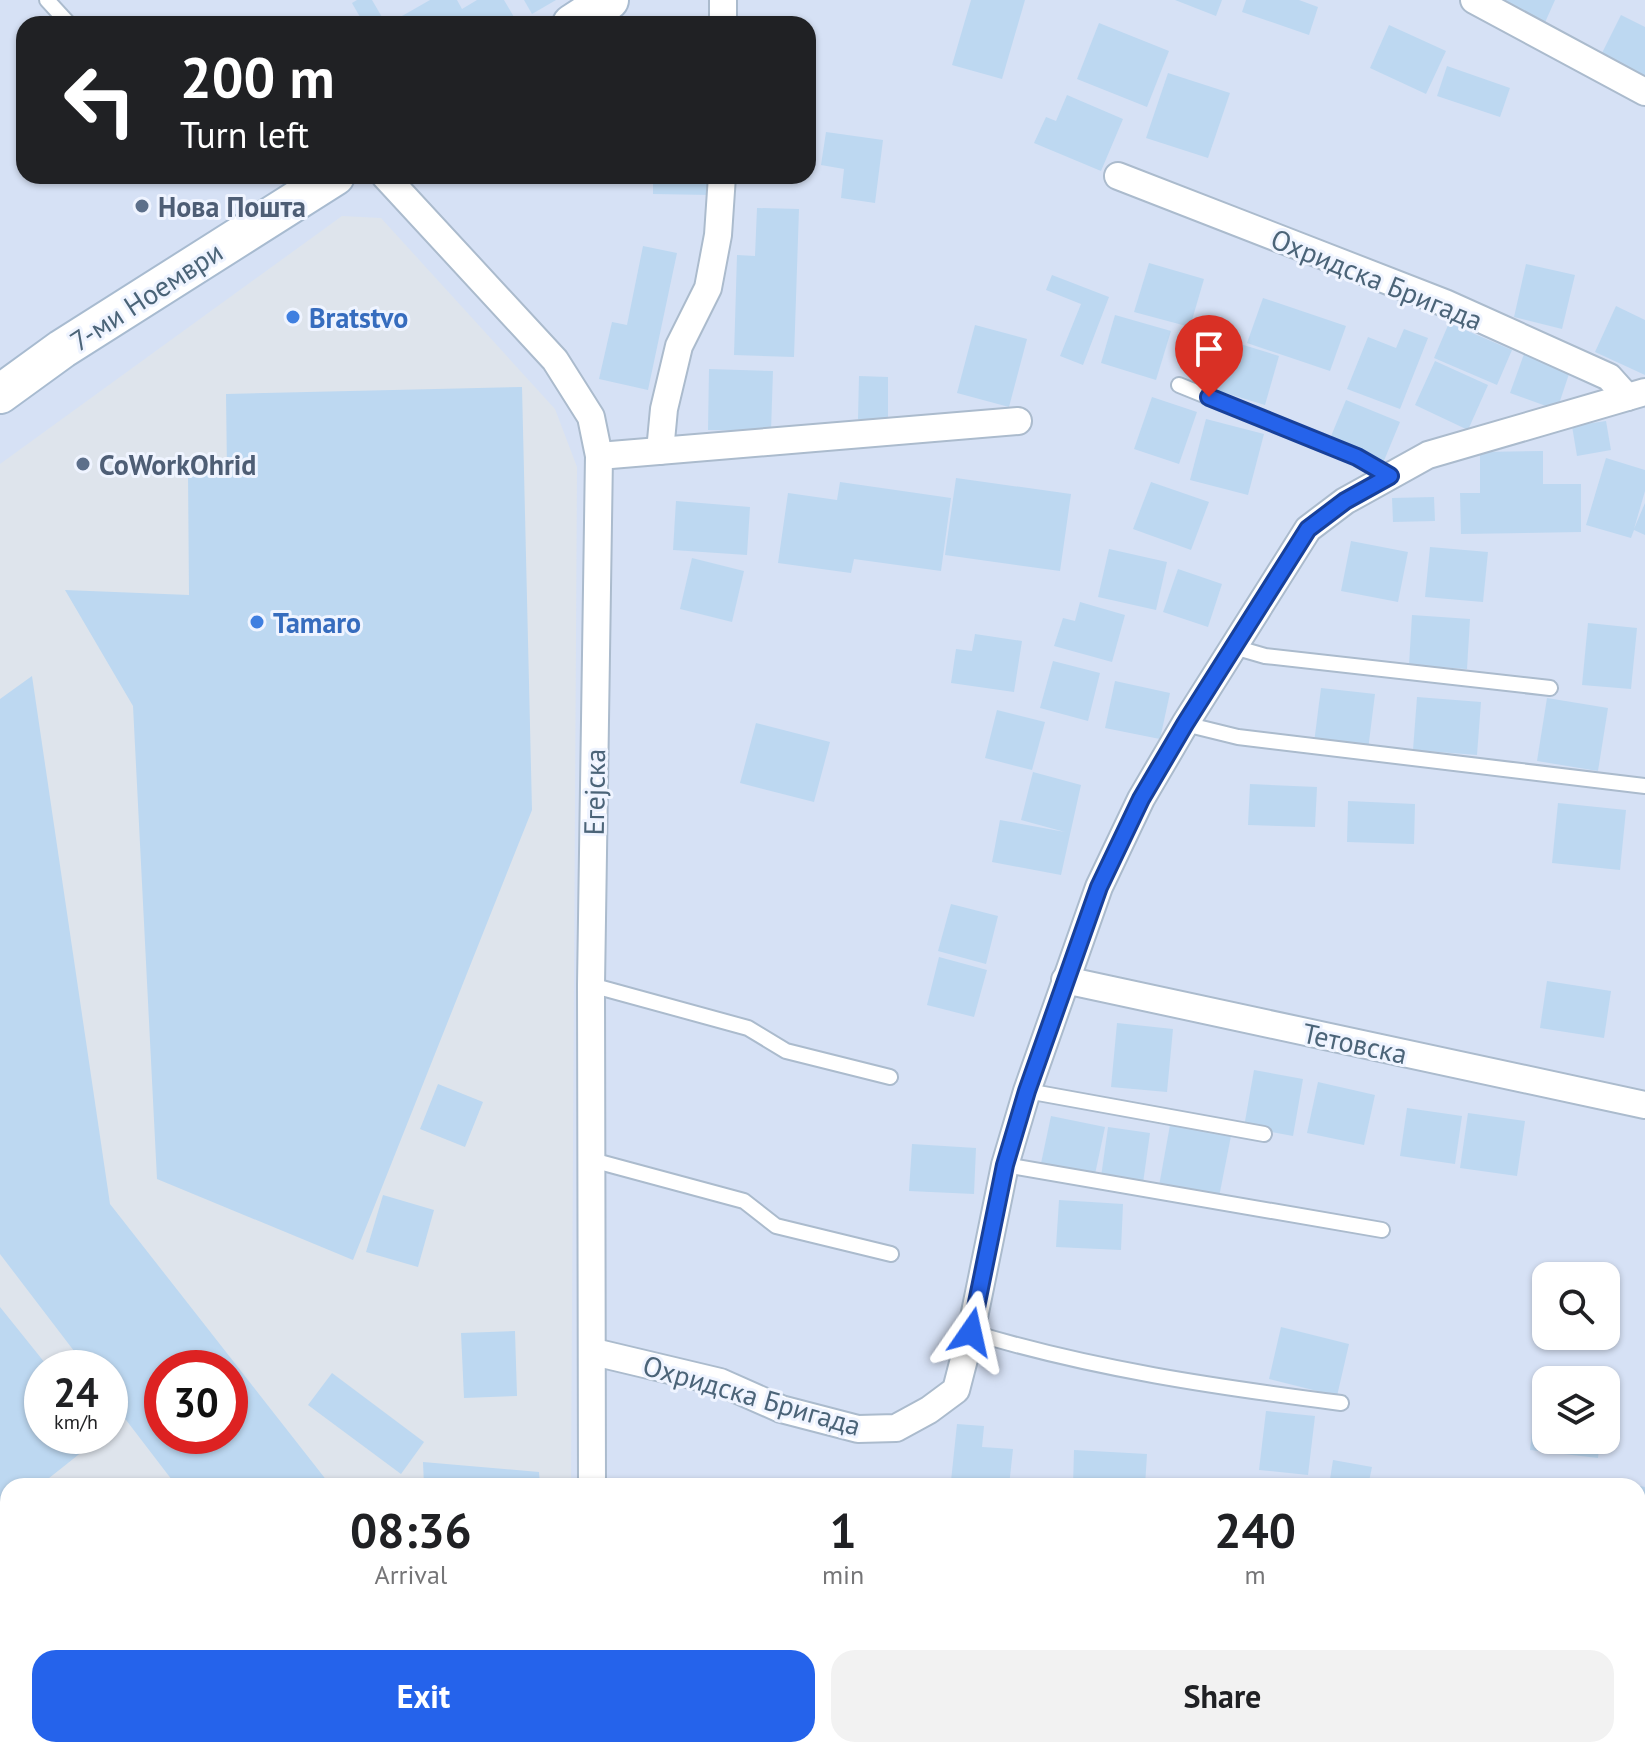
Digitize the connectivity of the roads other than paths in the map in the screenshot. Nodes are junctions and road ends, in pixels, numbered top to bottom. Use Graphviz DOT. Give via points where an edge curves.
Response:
graph roads {
  1 [pos="47,0"];
  2 [pos="609,0"];
  3 [pos="1474,0"];
  4 [pos="62,16"];
  5 [pos="584,16"];
  6 [pos="1645,92"];
  7 [pos="1118,176"];
  8 [pos="322,184"];
  9 [pos="392,184"];
  10 [pos="721,184"];
  11 [pos="1179,385"];
  12 [pos="0,394"];
  13 [pos="1636,394"];
  14 [pos="1018,421"];
  15 [pos="660,451"];
  16 [pos="599,456"];
  17 [pos="1390,476"];
  18 [pos="1234,647"];
  19 [pos="1550,688"];
  20 [pos="1185,724"];
  21 [pos="1645,786"];
  22 [pos="1065,980"];
  23 [pos="591,985"];
  24 [pos="890,1077"];
  25 [pos="1027,1091"];
  26 [pos="1645,1105"];
  27 [pos="1264,1134"];
  28 [pos="592,1160"];
  29 [pos="1005,1165"];
  30 [pos="1382,1230"];
  31 [pos="891,1254"];
  32 [pos="971,1332"];
  33 [pos="594,1352"];
  34 [pos="1341,1403"];
  35 [pos="592,1478"];
  1 -- 4 [label="lane"];
  2 -- 5 [label="street"];
  3 -- 6 [label="street"];
  7 -- 13 [label="street, Охридска Бригада" via="1445,303"];
  8 -- 12 [label="street, 7-ми Ноември"];
  9 -- 16 [label="street, Егејска" via="555,360 591,417"];
  10 -- 15 [label="street" via="708,288 679,346"];
  11 -- 17 [label="lane" via="1357,457"];
  13 -- 17 [label="street, Охридска Бригада" via="1428,455"];
  14 -- 15 [label="street"];
  15 -- 16 [label="street"];
  16 -- 23 [label="street, Егејска"];
  17 -- 18 [label="street, Охридска Бригада" via="1308,529"];
  18 -- 19 [label="lane" via="1265,656"];
  18 -- 20 [label="street, Охридска Бригада"];
  20 -- 21 [label="lane" via="1238,737"];
  20 -- 22 [label="street, Охридска Бригада" via="1099,887"];
  22 -- 25 [label="street, Охридска Бригада"];
  22 -- 26 [label="street, Тетовска"];
  23 -- 24 [label="lane" via="748,1028 786,1051"];
  23 -- 28 [label="street, Егејска"];
  25 -- 27 [label="lane"];
  25 -- 29 [label="street, Охридска Бригада"];
  28 -- 31 [label="lane" via="744,1201 776,1226"];
  28 -- 33 [label="street, Егејска"];
  29 -- 30 [label="lane"];
  29 -- 32 [label="street, Охридска Бригада"];
  32 -- 33 [label="street, Охридска Бригада" via="956,1390 896,1428 858,1429 781,1409 720,1382"];
  32 -- 34 [label="lane" via="1062,1358 1220,1388"];
  33 -- 35 [label="street, Егејска"];
}
